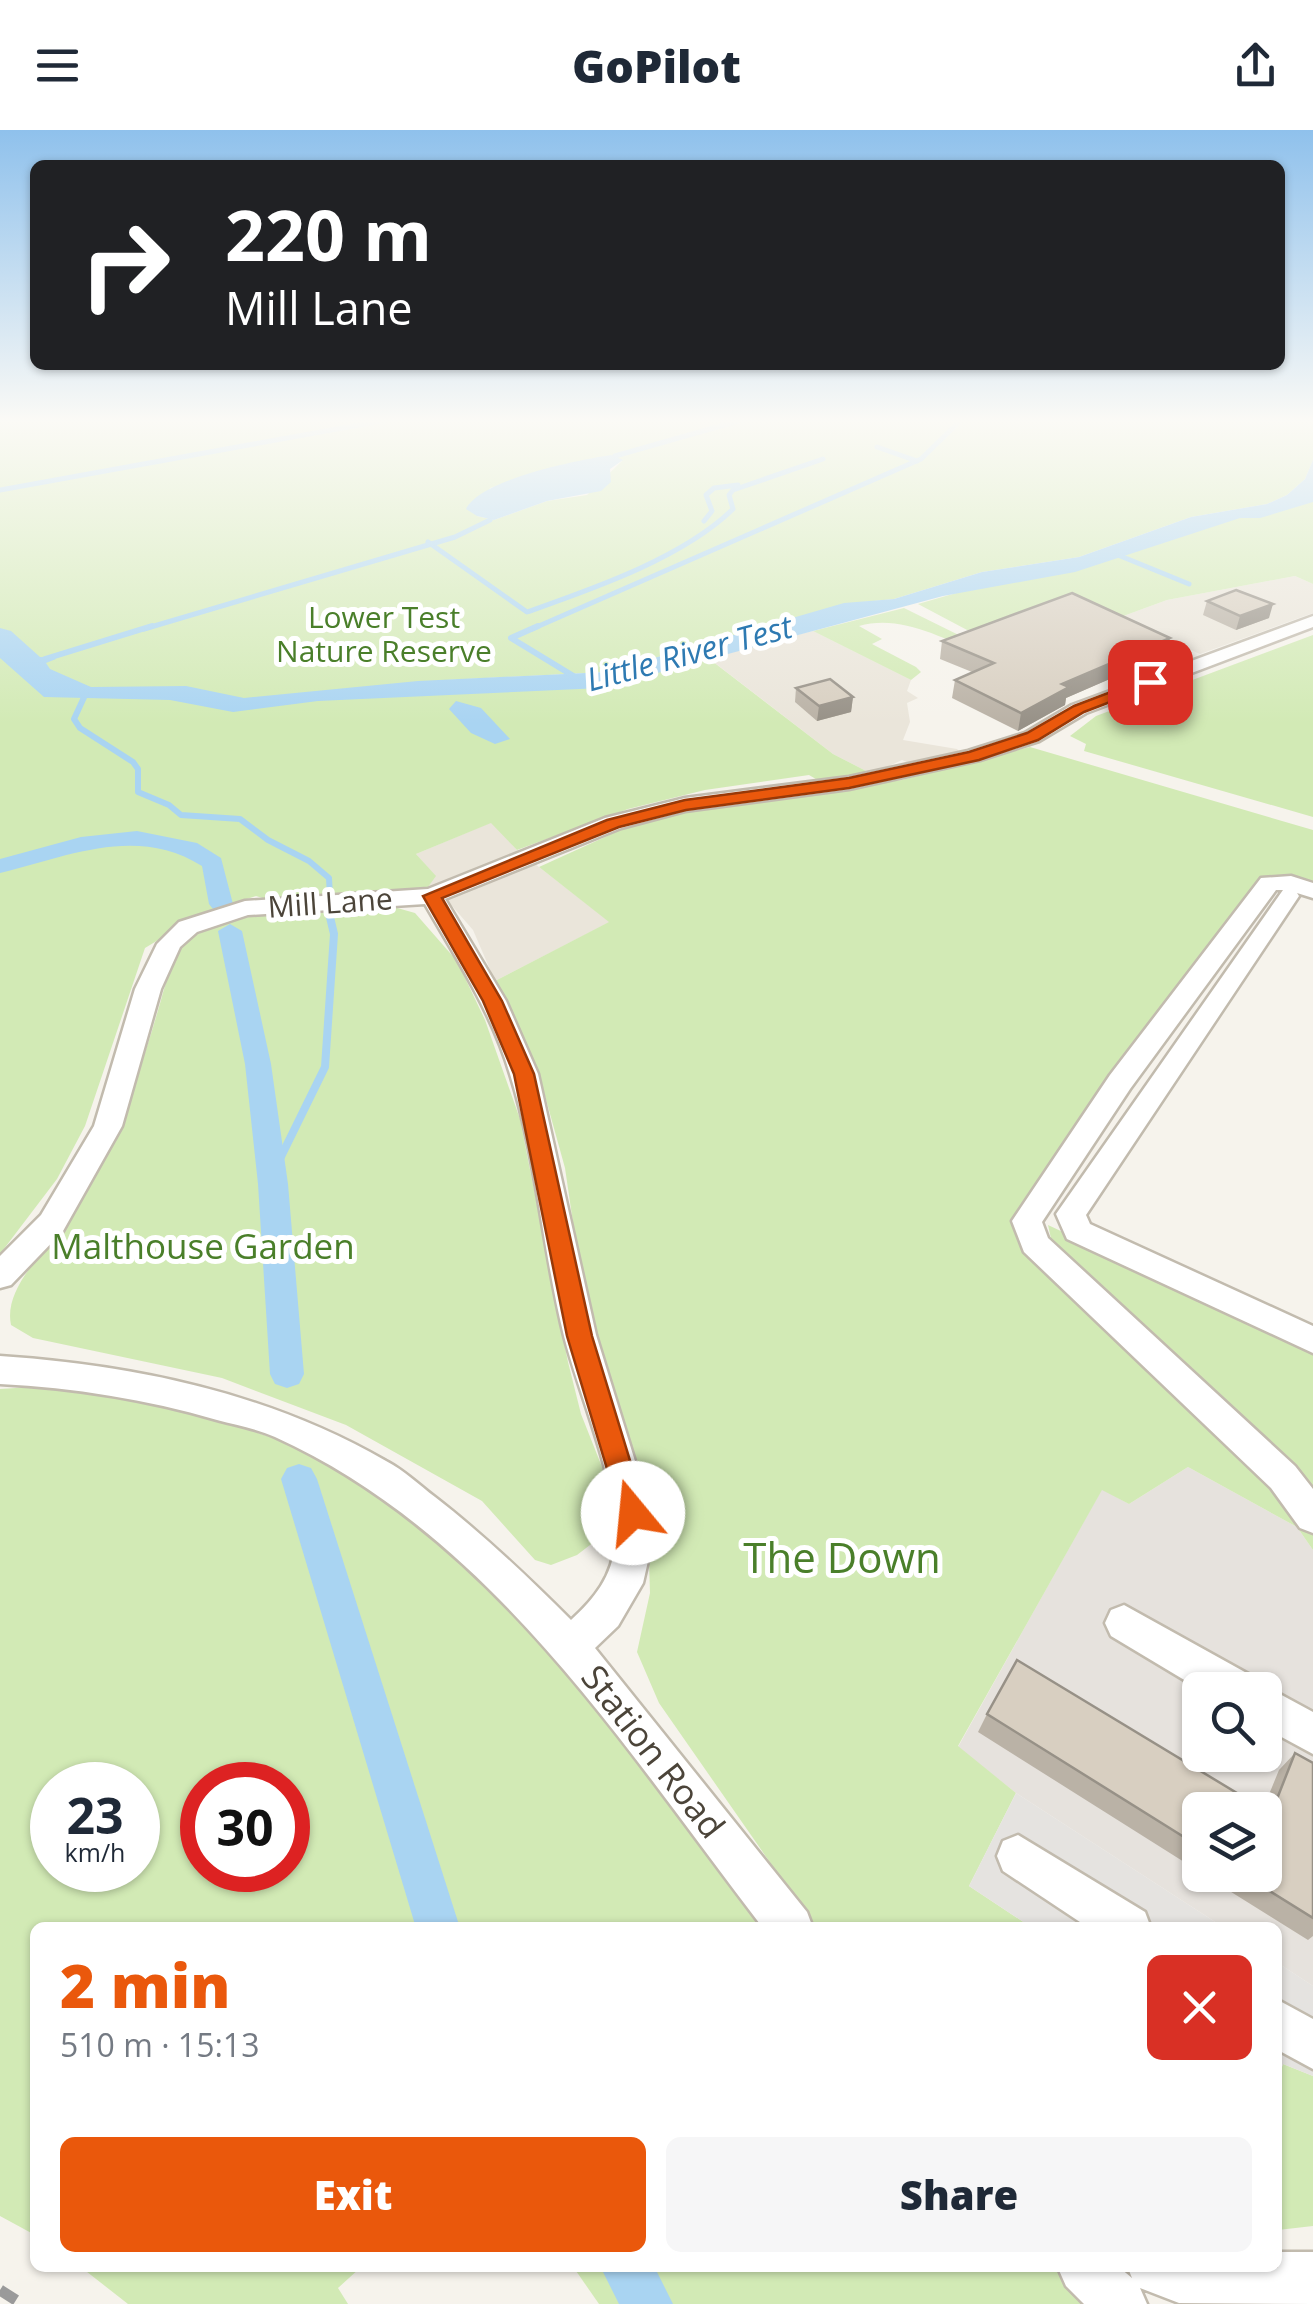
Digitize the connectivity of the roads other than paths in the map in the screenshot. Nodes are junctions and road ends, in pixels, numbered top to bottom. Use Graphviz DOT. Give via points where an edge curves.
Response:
graph roads {
  1 [pos="1313,621"];
  2 [pos="1300,894"];
  3 [pos="432,896"];
  4 [pos="0,1276"];
  5 [pos="1313,1340"];
  6 [pos="0,1370"];
  7 [pos="1313,1517"];
  8 [pos="1124,1624"];
  9 [pos="570,1646"];
  10 [pos="1207,1672"];
  11 [pos="1282,1716"];
  12 [pos="1313,1734"];
  13 [pos="1018,1856"];
  14 [pos="786,1922"];
  15 [pos="1120,1922"];
  16 [pos="1282,2026"];
  17 [pos="1313,2046"];
  18 [pos="1088,2272"];
  19 [pos="1165,2272"];
  20 [pos="1303,2287"];
  21 [pos="1121,2304"];
  1 -- 3 [label="street, Mill Lane" via="973,756 631,818"];
  2 -- 5 [label="street" via="1070,1214 1078,1230"];
  2 -- 7 [label="street" via="1291,883 1269,883 1026,1221 1035,1244 1283,1477"];
  3 -- 4 [label="street, Mill Lane" via="246,908 188,927 169,944 148,989 108,1126 52,1223"];
  3 -- 9 [label="street, Station Road" via="492,1001 524,1074 580,1336 633,1513 624,1583 605,1613"];
  6 -- 9 [label="street" via="166,1390 281,1424 377,1472 480,1554"];
  8 -- 10 [label="street"];
  9 -- 14 [label="street, Station Road"];
  11 -- 12 [label="street"];
  13 -- 15 [label="street"];
  16 -- 17 [label="street"];
  18 -- 21 [label="street"];
  19 -- 20 [label="street"];
}
